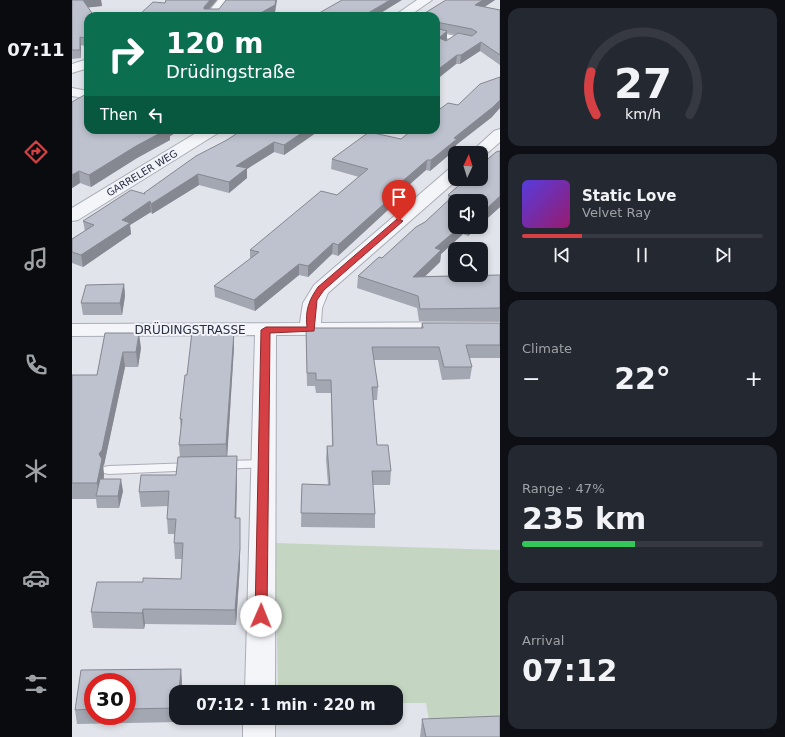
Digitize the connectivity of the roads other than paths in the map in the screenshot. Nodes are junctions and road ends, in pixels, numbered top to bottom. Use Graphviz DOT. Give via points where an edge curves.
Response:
graph roads {
  1 [pos="224,0"];
  2 [pos="426,0"];
  3 [pos="214,12"];
  4 [pos="406,12"];
  5 [pos="440,35"];
  6 [pos="471,41"];
  7 [pos="84,64"];
  8 [pos="72,69"];
  9 [pos="72,92"];
  10 [pos="84,95"];
  11 [pos="205,134"];
  12 [pos="500,134"];
  13 [pos="486,146"];
  14 [pos="448,179"];
  15 [pos="72,216"];
  16 [pos="500,328"];
  17 [pos="311,329"];
  18 [pos="72,330"];
  19 [pos="266,330"];
  20 [pos="263,464"];
  21 [pos="109,470"];
  22 [pos="260,685"];
  23 [pos="259,725"];
  24 [pos="259,737"];
  1 -- 3 [label="street"];
  2 -- 4 [label="street"];
  5 -- 6 [label="lane" via="453,40"];
  7 -- 8 [label="street"];
  9 -- 10 [label="street"];
  11 -- 15 [label="street, GARRELER WEG"];
  12 -- 13 [label="street"];
  14 -- 17 [label="street" via="321,289 313,300"];
  16 -- 17 [label="street, DRÜDINGSTRASSE"];
  17 -- 19 [label="street, DRÜDINGSTRASSE"];
  18 -- 19 [label="street, DRÜDINGSTRASSE"];
  19 -- 20 [label="street"];
  20 -- 21 [label="lane"];
  20 -- 22 [label="street"];
  23 -- 24 [label="street"];
}
